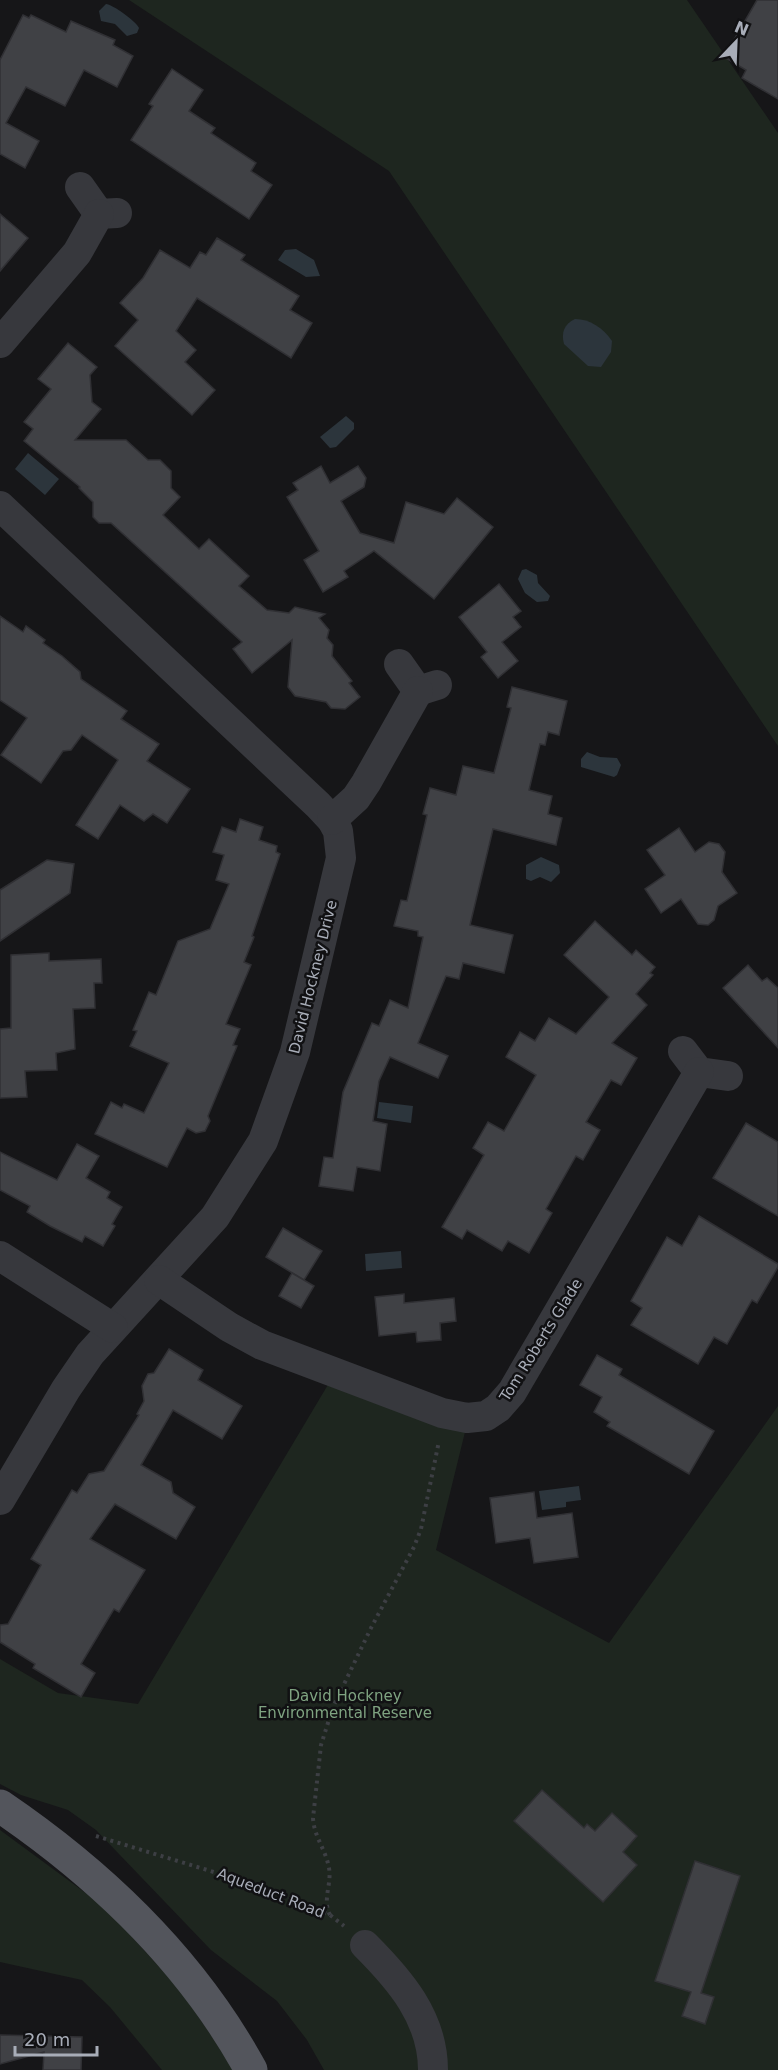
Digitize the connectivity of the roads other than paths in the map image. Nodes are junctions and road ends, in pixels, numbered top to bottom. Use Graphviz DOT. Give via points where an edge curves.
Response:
graph roads {
  1 [pos="80,187"];
  2 [pos="0,343"];
  3 [pos="0,506"];
  4 [pos="399,664"];
  5 [pos="332,820"];
  6 [pos="728,1076"];
  7 [pos="0,1256"];
  8 [pos="159,1280"];
  9 [pos="113,1328"];
  10 [pos="0,1500"];
  11 [pos="0,1806"];
  12 [pos="365,1945"];
  13 [pos="251,2070"];
  14 [pos="433,2070"];
  1 -- 2 [label="street" via="109,213"];
  3 -- 5 [label="street, David Hockney Drive"];
  4 -- 5 [label="street" via="428,688 361,790"];
  5 -- 8 [label="street, David Hockney Drive" via="342,844 341,858 296,1053 274,1116 232,1194"];
  6 -- 8 [label="street, Tom Roberts Glade" via="691,1062 512,1392 486,1416 468,1418 442,1413 262,1345"];
  7 -- 9 [label="street"];
  8 -- 9 [label="street, David Hockney Drive"];
  9 -- 10 [label="street, David Hockney Drive" via="66,1389"];
  11 -- 13 [label="main road" via="100,1882 148,1932 201,1995"];
  12 -- 14 [label="street" via="416,2006 431,2047"];
}
